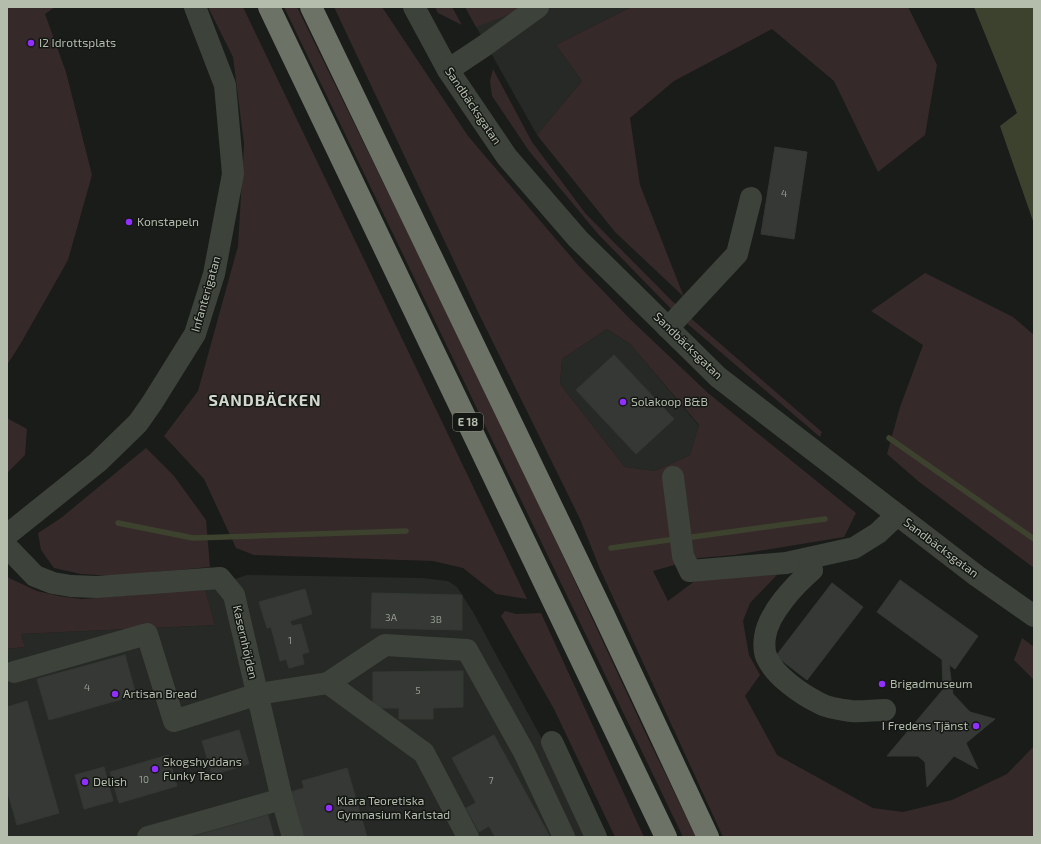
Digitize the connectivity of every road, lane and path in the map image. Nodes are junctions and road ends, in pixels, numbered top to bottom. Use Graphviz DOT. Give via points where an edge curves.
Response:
graph roads {
  1 [pos="195,7"];
  2 [pos="269,7"];
  3 [pos="311,7"];
  4 [pos="414,7"];
  5 [pos="538,7"];
  6 [pos="448,70"];
  7 [pos="751,198"];
  8 [pos="668,328"];
  9 [pos="673,477"];
  10 [pos="897,515"];
  11 [pos="7,535"];
  12 [pos="7,547"];
  13 [pos="809,559"];
  14 [pos="1034,616"];
  15 [pos="14,672"];
  16 [pos="328,683"];
  17 [pos="258,694"];
  18 [pos="885,710"];
  19 [pos="552,742"];
  20 [pos="282,799"];
  21 [pos="148,837"];
  22 [pos="293,837"];
  23 [pos="468,837"];
  24 [pos="564,837"];
  25 [pos="596,837"];
  26 [pos="666,837"];
  27 [pos="708,837"];
  1 -- 11 [label="street, Infanterigatan" via="225,85 233,174 214,274 195,334 138,423 98,462"];
  2 -- 26 [label="highway, E 18"];
  3 -- 27 [label="highway"];
  4 -- 6 [label="street, Sandbäcksgatan"];
  5 -- 6 [label="street"];
  6 -- 8 [label="street, Sandbäcksgatan" via="507,157 578,239"];
  7 -- 8 [label="street" via="737,254"];
  8 -- 10 [label="street, Sandbäcksgatan" via="718,377"];
  9 -- 13 [label="street" via="683,556 690,570"];
  10 -- 13 [label="street" via="878,533 854,548"];
  10 -- 14 [label="street, Sandbäcksgatan"];
  12 -- 17 [label="street, Kasernhöjden" via="35,576 71,586 97,587 220,578 234,595"];
  13 -- 18 [label="street" via="812,570 800,581 772,617 765,636 766,657 777,674 820,704 852,711"];
  15 -- 17 [label="street" via="147,634 174,721"];
  16 -- 17 [label="street"];
  16 -- 23 [label="street" via="424,754"];
  16 -- 24 [label="street" via="385,646 467,650 524,752"];
  17 -- 20 [label="street, Kasernhöjden"];
  19 -- 25 [label="street"];
  20 -- 21 [label="street"];
  20 -- 22 [label="street, Kasernhöjden"];
}
